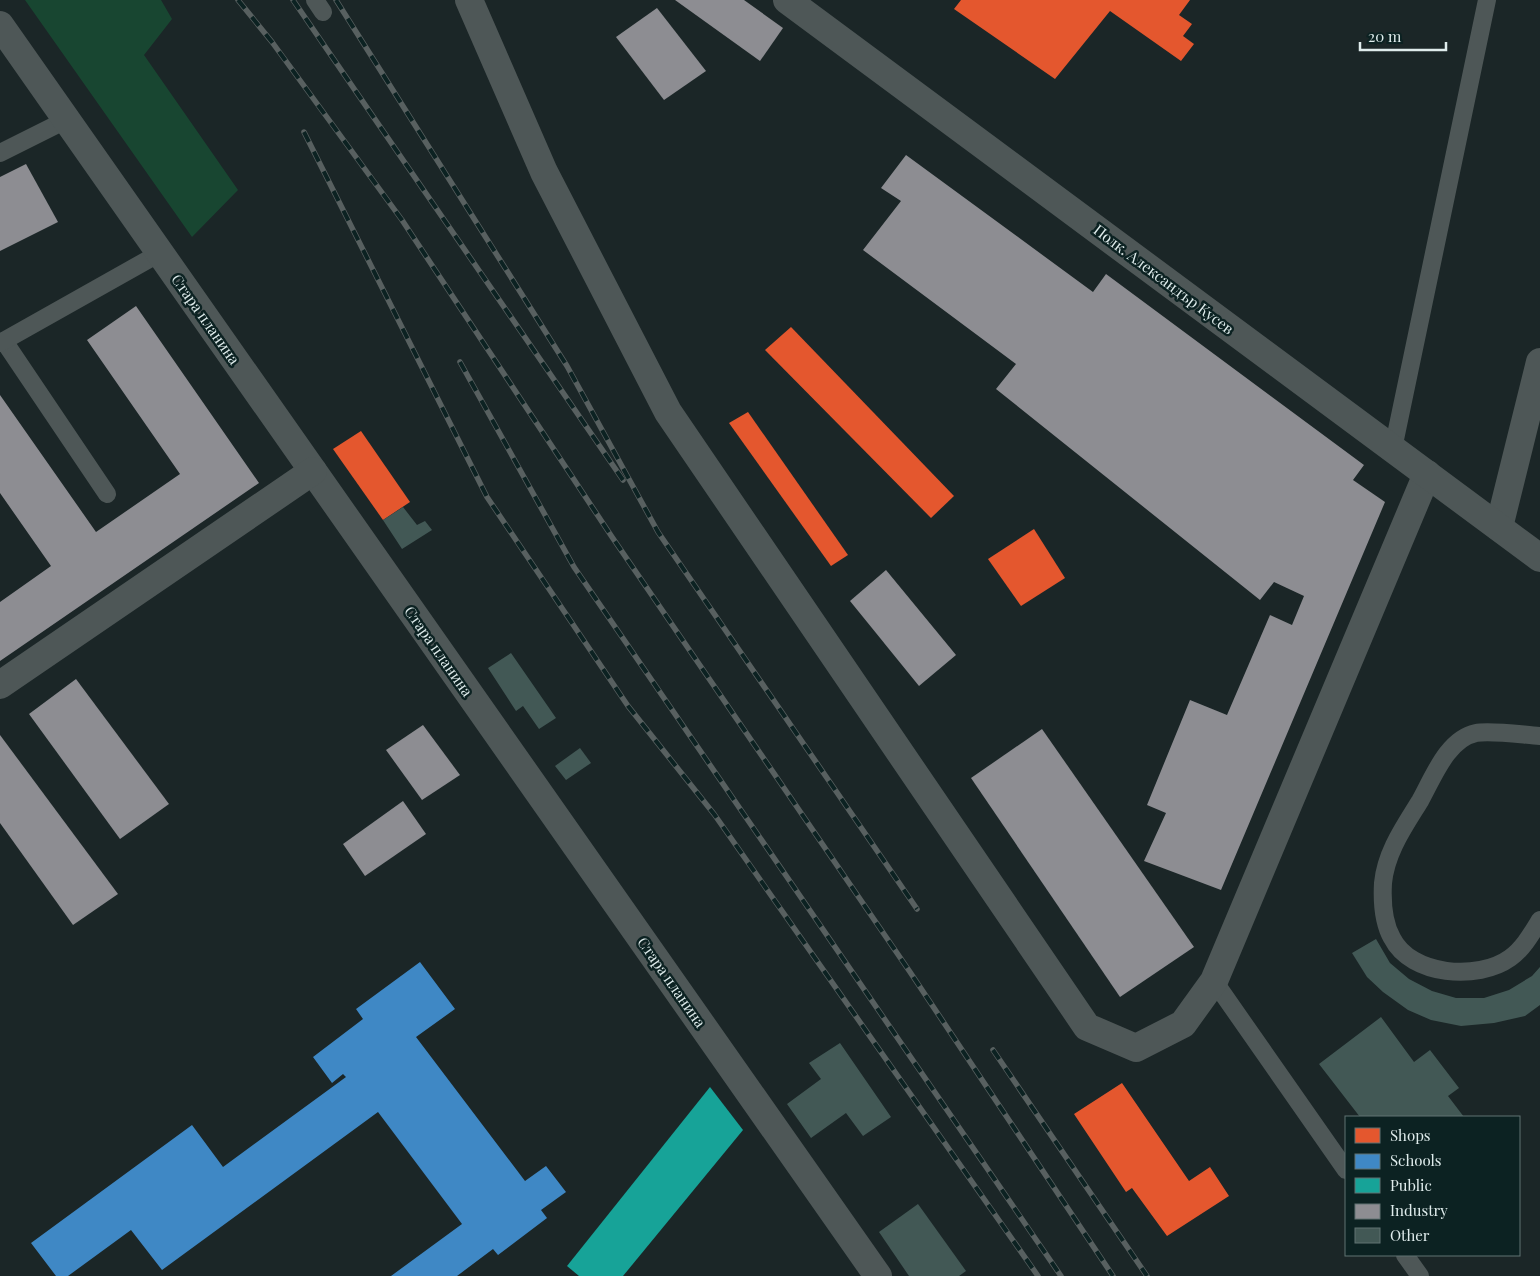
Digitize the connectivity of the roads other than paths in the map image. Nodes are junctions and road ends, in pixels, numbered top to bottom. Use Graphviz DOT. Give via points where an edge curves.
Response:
graph roads {
  1 [pos="469,0"];
  2 [pos="787,0"];
  3 [pos="1487,0"];
  4 [pos="0,25"];
  5 [pos="66,120"];
  6 [pos="0,153"];
  7 [pos="160,253"];
  8 [pos="2,342"];
  9 [pos="1540,362"];
  10 [pos="1393,449"];
  11 [pos="313,471"];
  12 [pos="1427,474"];
  13 [pos="107,494"];
  14 [pos="1499,527"];
  15 [pos="1540,558"];
  16 [pos="0,685"];
  17 [pos="1540,736"];
  18 [pos="1540,920"];
  19 [pos="1214,981"];
  20 [pos="1345,1169"];
  21 [pos="1407,1256"];
  22 [pos="878,1276"];
  23 [pos="1420,1276"];
  1 -- 19 [label="street" via="544,172 668,412 1087,1027 1136,1048 1183,1024"];
  2 -- 10 [label="street, Полк. Александър Кусев"];
  3 -- 10 [label="lane"];
  4 -- 5 [label="street, Стара планина"];
  5 -- 6 [label="lane"];
  5 -- 7 [label="street, Стара планина"];
  7 -- 8 [label="lane"];
  7 -- 11 [label="street, Стара планина"];
  8 -- 13 [label="lane"];
  9 -- 14 [label="street"];
  10 -- 12 [label="street, Полк. Александър Кусев"];
  11 -- 16 [label="street"];
  11 -- 22 [label="street, Стара планина"];
  12 -- 14 [label="street, Полк. Александър Кусев"];
  12 -- 19 [label="street"];
  14 -- 15 [label="street, Полк. Александър Кусев"];
  17 -- 18 [label="lane" via="1476,733 1454,744 1391,848 1383,881 1383,912 1392,939 1411,959 1437,969 1461,973 1486,970 1510,958"];
  19 -- 20 [label="lane"];
  21 -- 23 [label="lane"];
}
